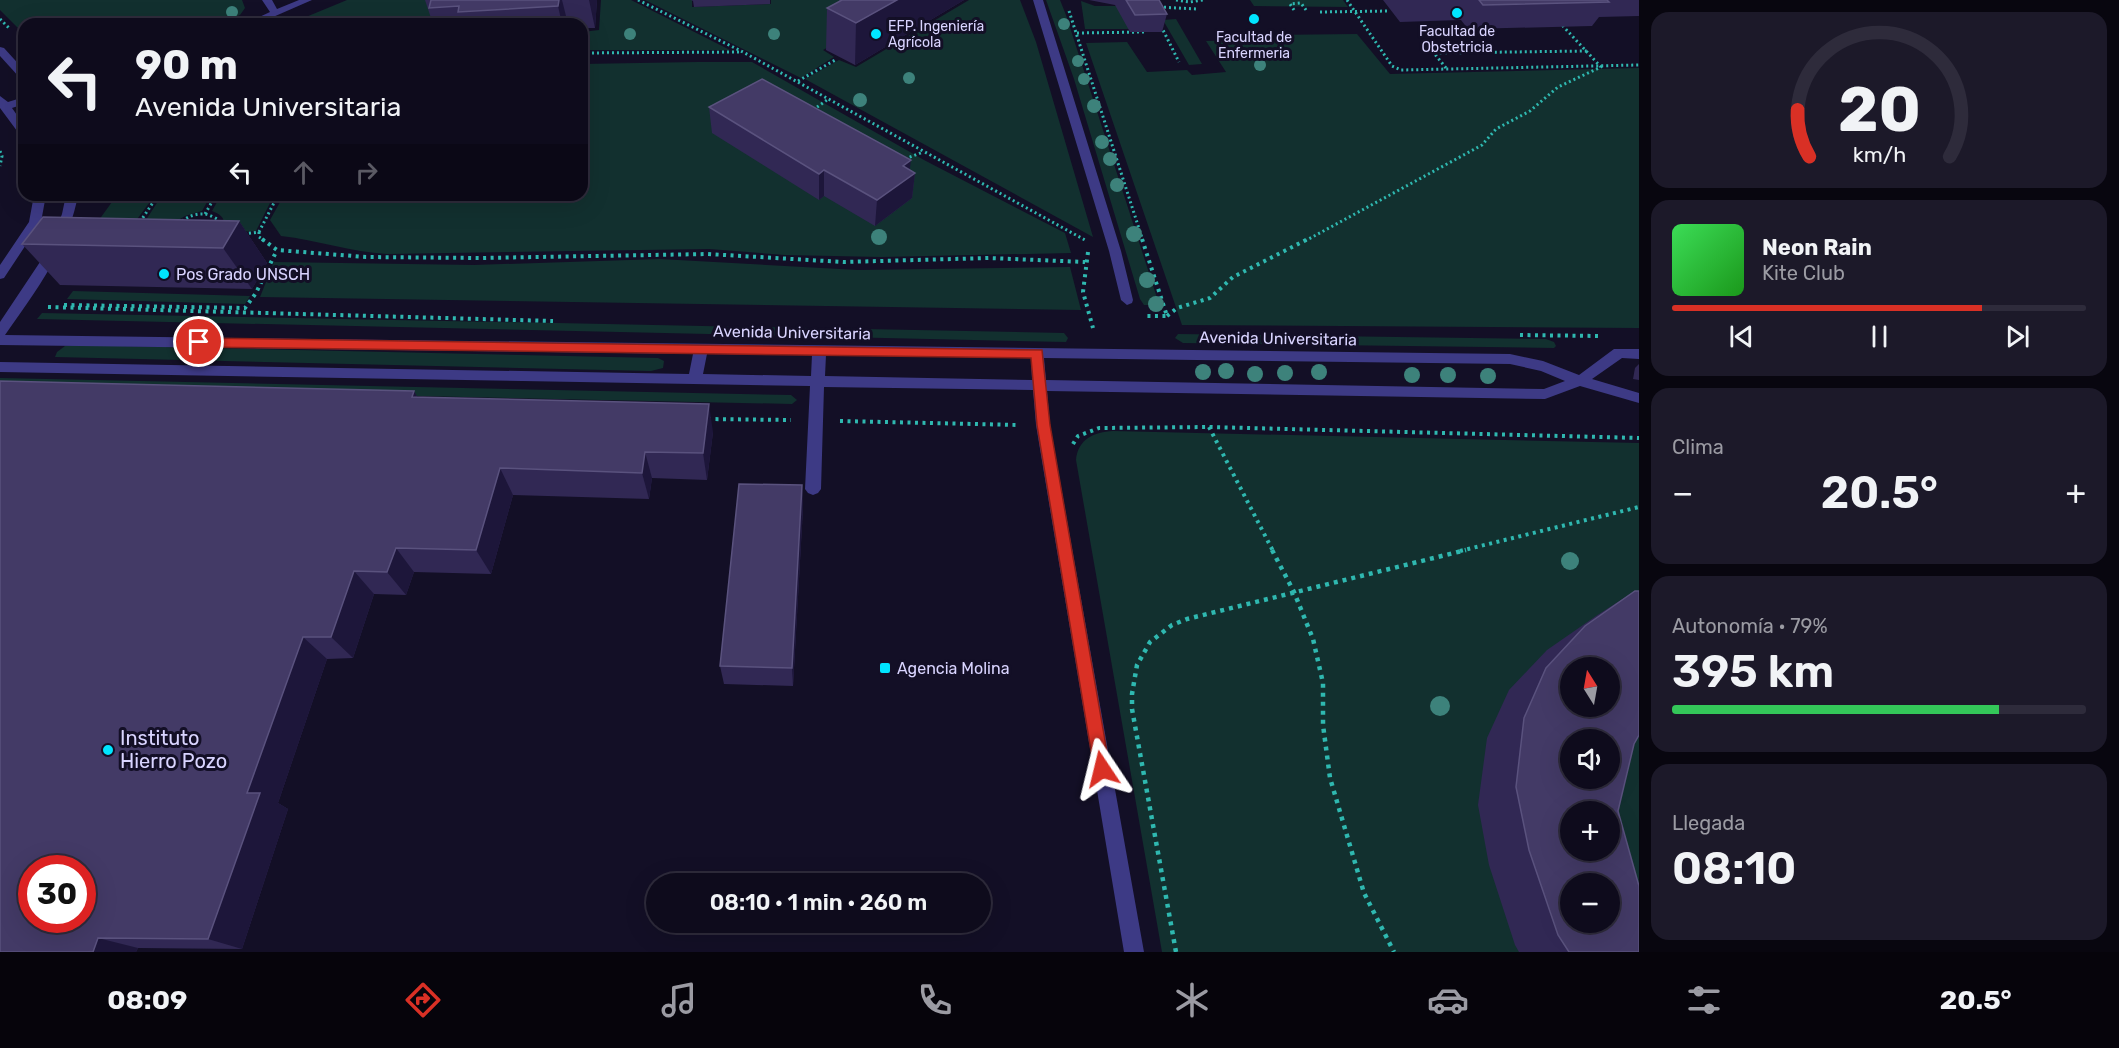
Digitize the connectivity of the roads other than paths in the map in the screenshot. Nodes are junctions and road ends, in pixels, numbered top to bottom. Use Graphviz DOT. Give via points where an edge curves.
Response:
graph roads {
  1 [pos="267,0"];
  2 [pos="307,0"];
  3 [pos="1038,0"];
  4 [pos="275,13"];
  5 [pos="263,18"];
  6 [pos="0,50"];
  7 [pos="18,70"];
  8 [pos="18,101"];
  9 [pos="2,103"];
  10 [pos="18,122"];
  11 [pos="39,201"];
  12 [pos="71,201"];
  13 [pos="0,274"];
  14 [pos="1127,300"];
  15 [pos="0,332"];
  16 [pos="0,340"];
  17 [pos="701,349"];
  18 [pos="819,350"];
  19 [pos="1037,353"];
  20 [pos="1639,354"];
  21 [pos="0,366"];
  22 [pos="695,379"];
  23 [pos="1580,381"];
  24 [pos="818,382"];
  25 [pos="1038,385"];
  26 [pos="1639,398"];
  27 [pos="813,489"];
  28 [pos="1134,952"];
  1 -- 4 [label="street"];
  2 -- 4 [label="street"];
  3 -- 14 [label="street"];
  4 -- 5 [label="street"];
  6 -- 7 [label="street"];
  8 -- 9 [label="street"];
  9 -- 10 [label="street"];
  11 -- 13 [label="street" via="35,222"];
  12 -- 15 [label="street" via="66,225 52,256"];
  16 -- 17 [label="street, Avenida Universitaria"];
  17 -- 18 [label="street, Avenida Universitaria"];
  17 -- 22 [label="street"];
  18 -- 19 [label="street, Avenida Universitaria"];
  18 -- 24 [label="street"];
  19 -- 23 [label="street, Avenida Universitaria" via="1510,359 1543,366"];
  19 -- 25 [label="street"];
  20 -- 23 [label="street" via="1619,354"];
  21 -- 22 [label="street"];
  22 -- 24 [label="street"];
  23 -- 25 [label="street" via="1545,394"];
  23 -- 26 [label="street, Avenida Universitaria"];
  24 -- 25 [label="street"];
  24 -- 27 [label="street"];
  25 -- 28 [label="street"];
}
